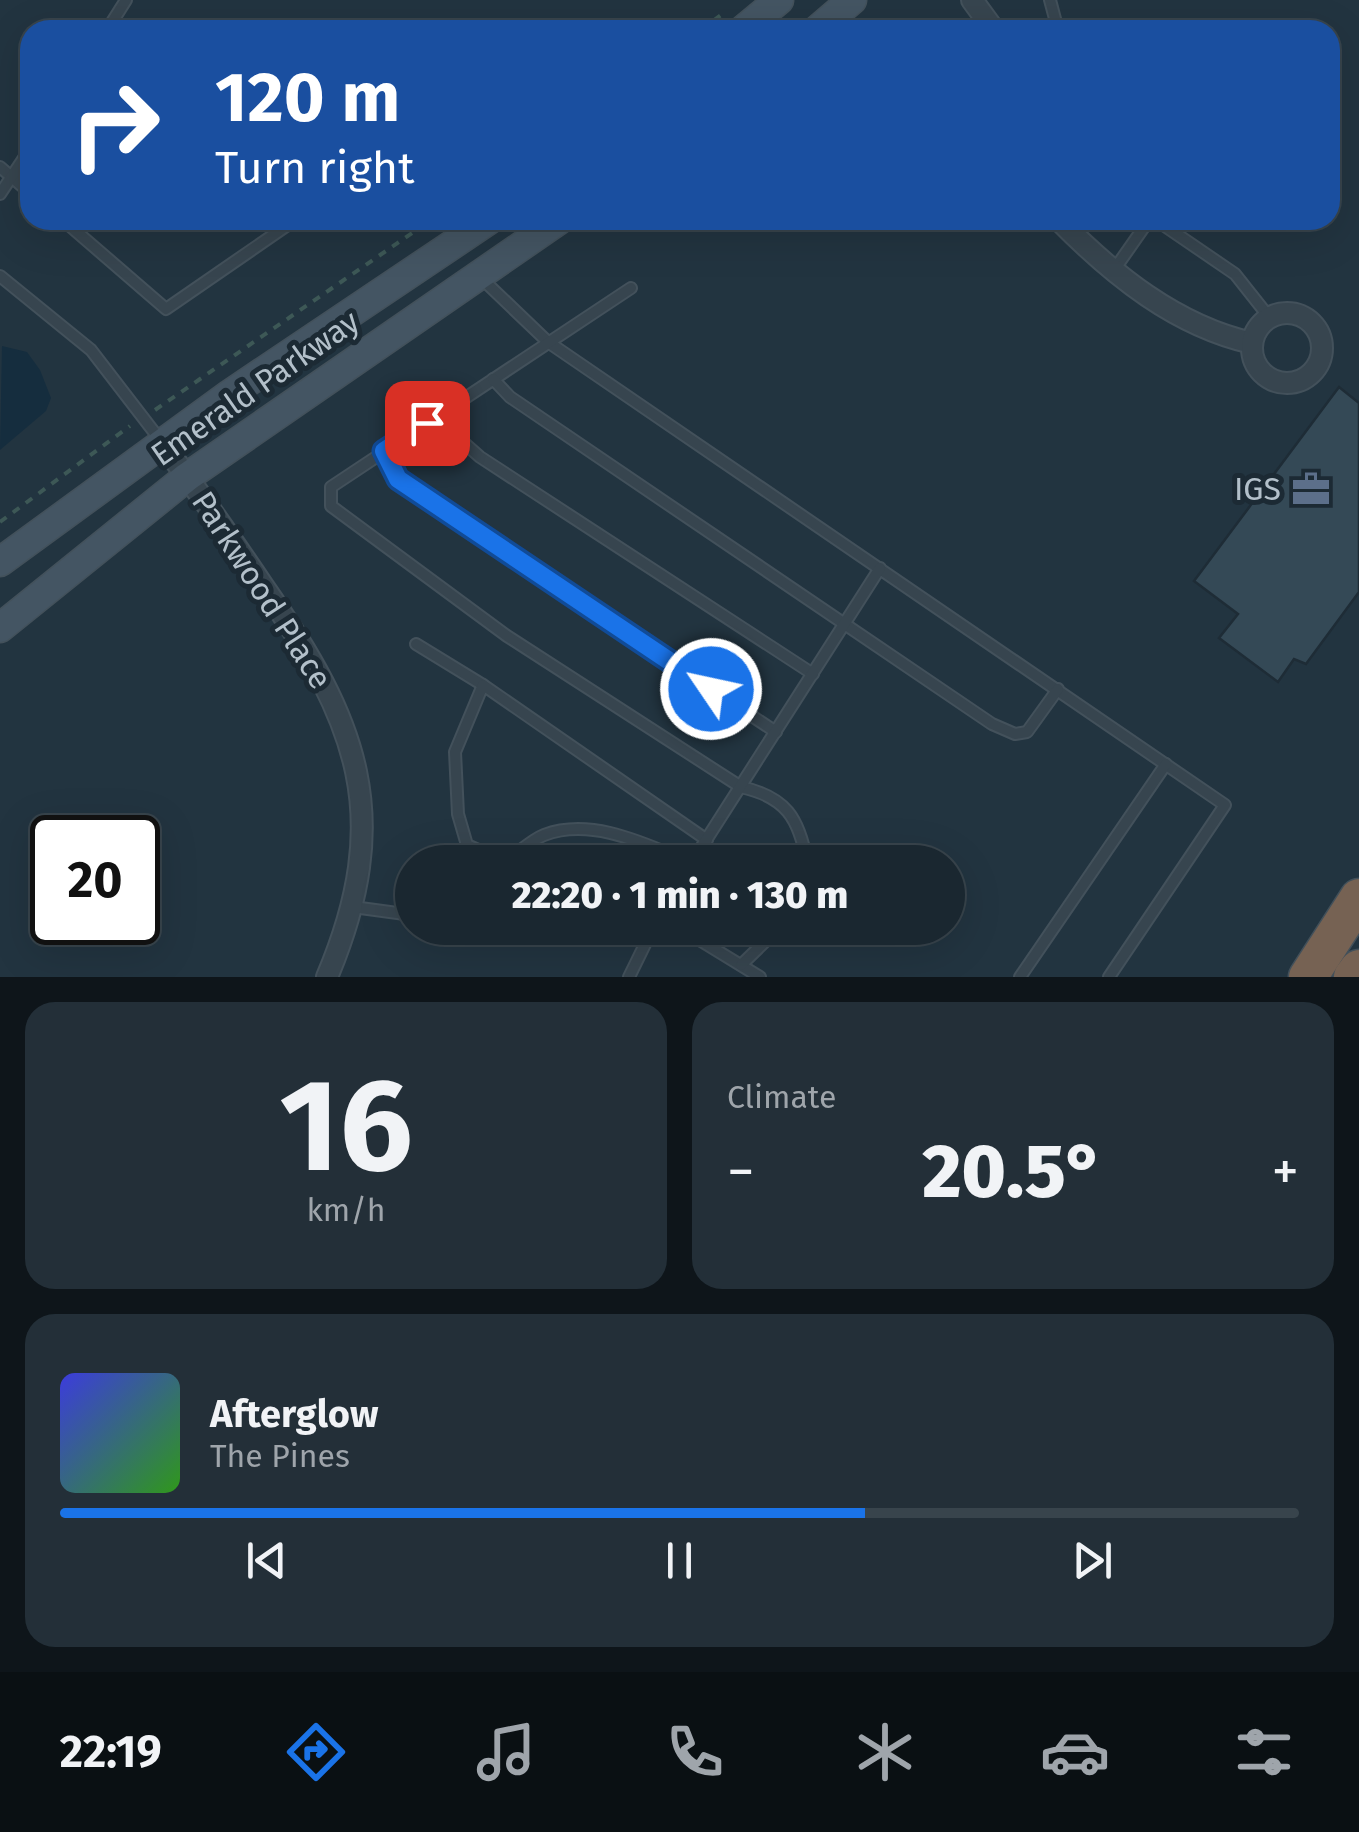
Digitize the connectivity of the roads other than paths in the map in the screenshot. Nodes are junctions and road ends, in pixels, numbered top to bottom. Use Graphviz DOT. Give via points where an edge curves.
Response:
graph roads {
  1 [pos="780,0"];
  2 [pos="852,0"];
  3 [pos="755,20"];
  4 [pos="829,20"];
  5 [pos="20,164"];
  6 [pos="0,167"];
  7 [pos="11,178"];
  8 [pos="20,185"];
  9 [pos="0,194"];
  10 [pos="75,230"];
  11 [pos="281,230"];
  12 [pos="474,230"];
  13 [pos="545,230"];
  14 [pos="1071,230"];
  15 [pos="1145,230"];
  16 [pos="1168,230"];
  17 [pos="1114,270"];
  18 [pos="479,275"];
  19 [pos="0,276"];
  20 [pos="631,288"];
  21 [pos="1269,317"];
  22 [pos="548,342"];
  23 [pos="1252,343"];
  24 [pos="493,379"];
  25 [pos="440,414"];
  26 [pos="162,442"];
  27 [pos="384,451"];
  28 [pos="188,476"];
  29 [pos="0,562"];
  30 [pos="880,568"];
  31 [pos="846,623"];
  32 [pos="0,628"];
  33 [pos="416,644"];
  34 [pos="813,674"];
  35 [pos="482,685"];
  36 [pos="1058,689"];
  37 [pos="776,732"];
  38 [pos="1166,764"];
  39 [pos="740,786"];
  40 [pos="707,840"];
  41 [pos="467,845"];
  42 [pos="530,845"];
  43 [pos="648,845"];
  44 [pos="703,845"];
  45 [pos="804,845"];
  46 [pos="1359,898"];
  47 [pos="353,907"];
  48 [pos="395,913"];
  49 [pos="646,945"];
  50 [pos="708,945"];
  51 [pos="762,945"];
  52 [pos="741,965"];
  53 [pos="1359,968"];
  54 [pos="633,975"];
  55 [pos="327,977"];
  56 [pos="760,977"];
  57 [pos="1020,977"];
  58 [pos="1110,977"];
  59 [pos="1308,977"];
  60 [pos="1353,977"];
  1 -- 3 [label="main road"];
  2 -- 4 [label="main road"];
  5 -- 7 [label="lane"];
  6 -- 7 [label="lane"];
  7 -- 8 [label="lane"];
  7 -- 9 [label="lane"];
  10 -- 11 [label="lane" via="166,309"];
  12 -- 26 [label="main road, Emerald Parkway"];
  13 -- 18 [label="main road, Emerald Parkway"];
  14 -- 17 [label="street"];
  15 -- 17 [label="lane"];
  16 -- 21 [label="lane" via="1235,274"];
  17 -- 23 [label="street" via="1182,320"];
  18 -- 22 [label="lane"];
  18 -- 28 [label="main road, Emerald Parkway"];
  19 -- 26 [label="lane" via="91,350"];
  20 -- 22 [label="lane"];
  21 -- 23 [label="street"];
  21 -- 23 [label="street" via="1284,312 1315,326 1322,347 1315,370 1290,383 1276,382 1259,370"];
  22 -- 24 [label="lane"];
  22 -- 30 [label="lane"];
  24 -- 25 [label="lane"];
  24 -- 31 [label="lane" via="510,397"];
  25 -- 27 [label="lane"];
  25 -- 34 [label="lane" via="480,456"];
  26 -- 28 [label="street, Parkwood Place"];
  26 -- 29 [label="main road, Emerald Parkway"];
  27 -- 37 [label="lane" via="398,479 420,496"];
  27 -- 39 [label="lane" via="331,488 331,506 508,636"];
  28 -- 32 [label="main road, Emerald Parkway"];
  28 -- 47 [label="street, Parkwood Place" via="306,647 344,726 363,817"];
  30 -- 31 [label="lane"];
  30 -- 36 [label="lane"];
  31 -- 34 [label="lane"];
  31 -- 36 [label="lane" via="1015,734 1028,732"];
  33 -- 35 [label="lane"];
  34 -- 37 [label="lane"];
  35 -- 40 [label="lane"];
  35 -- 41 [label="lane" via="456,752 458,814"];
  36 -- 38 [label="lane"];
  37 -- 39 [label="lane"];
  38 -- 57 [label="lane"];
  38 -- 58 [label="lane" via="1225,805"];
  39 -- 40 [label="lane"];
  39 -- 45 [label="lane" via="768,793 801,828"];
  40 -- 44 [label="lane"];
  42 -- 43 [label="lane" via="544,835 589,828"];
  46 -- 59 [label="highway"];
  47 -- 48 [label="lane"];
  47 -- 55 [label="street, Parkwood Place"];
  49 -- 54 [label="lane"];
  50 -- 52 [label="lane"];
  51 -- 52 [label="lane"];
  52 -- 56 [label="lane"];
  53 -- 60 [label="highway"];
}
